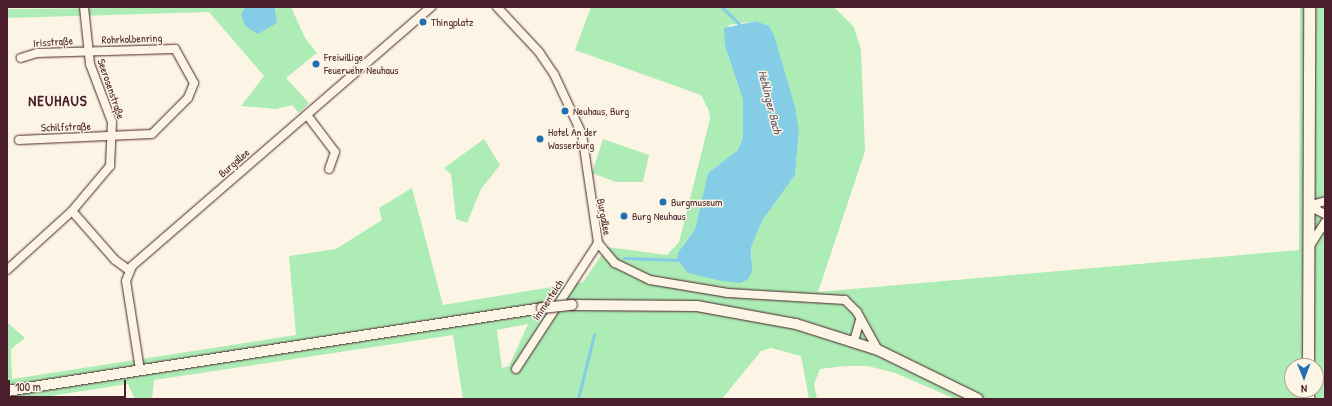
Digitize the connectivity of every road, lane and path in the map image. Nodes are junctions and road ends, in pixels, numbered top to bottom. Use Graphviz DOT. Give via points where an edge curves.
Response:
graph roads {
  1 [pos="84,7"];
  2 [pos="431,7"];
  3 [pos="497,7"];
  4 [pos="1309,7"];
  5 [pos="88,51"];
  6 [pos="21,58"];
  7 [pos="307,115"];
  8 [pos="113,136"];
  9 [pos="19,140"];
  10 [pos="329,169"];
  11 [pos="1325,201"];
  12 [pos="1310,206"];
  13 [pos="72,211"];
  14 [pos="1325,214"];
  15 [pos="1325,222"];
  16 [pos="598,243"];
  17 [pos="1309,247"];
  18 [pos="7,270"];
  19 [pos="129,270"];
  20 [pos="860,320"];
  21 [pos="854,341"];
  22 [pos="878,350"];
  23 [pos="1308,358"];
  24 [pos="516,369"];
  25 [pos="140,370"];
  26 [pos="7,391"];
  27 [pos="978,399"];
  1 -- 5 [label="street, Seerosenstraße"];
  2 -- 7 [label="street, Burgallee"];
  3 -- 16 [label="street, Burgallee" via="549,64 580,131"];
  4 -- 12 [label="main road"];
  5 -- 6 [label="street, Irisstraße" via="36,53"];
  5 -- 8 [label="street, Seerosenstraße" via="94,79 108,108"];
  5 -- 8 [label="street, Rohrkolbenring" via="175,49 194,83 188,98 152,134"];
  7 -- 10 [label="street" via="335,152"];
  7 -- 19 [label="street, Burgallee"];
  8 -- 9 [label="street, Schilfstraße"];
  8 -- 13 [label="street, Seerosenstraße" via="110,166"];
  11 -- 12 [label="street"];
  12 -- 14 [label="street"];
  12 -- 17 [label="main road"];
  13 -- 18 [label="street, Seerosenstraße"];
  13 -- 19 [label="street" via="115,260"];
  15 -- 17 [label="street"];
  16 -- 20 [label="street, Burgallee" via="615,263 650,280 759,297 833,298 852,305"];
  16 -- 24 [label="street, Immenteich"];
  17 -- 23 [label="main road"];
  19 -- 25 [label="street" via="128,298"];
  20 -- 21 [label="street"];
  20 -- 22 [label="street, Burgallee"];
  21 -- 22 [label="street"];
  21 -- 25 [label="street, bridge" via="783,321 704,307 640,303 572,305"];
  22 -- 27 [label="street"];
  25 -- 26 [label="street"];
}
